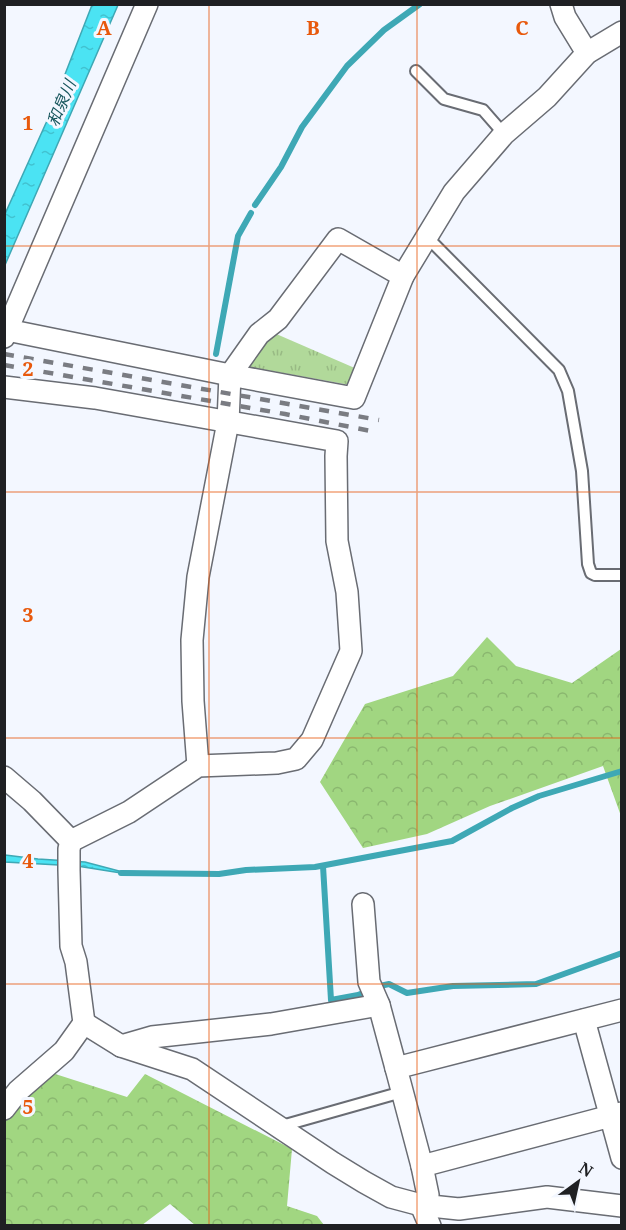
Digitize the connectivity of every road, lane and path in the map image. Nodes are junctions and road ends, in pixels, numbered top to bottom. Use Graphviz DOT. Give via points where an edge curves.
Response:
graph roads {
  1 [pos="147,4"];
  2 [pos="561,4"];
  3 [pos="621,32"];
  4 [pos="587,53"];
  5 [pos="416,71"];
  6 [pos="504,134"];
  7 [pos="426,236"];
  8 [pos="403,276"];
  9 [pos="6,334"];
  10 [pos="230,375"];
  11 [pos="4,387"];
  12 [pos="228,422"];
  13 [pos="621,575"];
  14 [pos="198,766"];
  15 [pos="4,777"];
  16 [pos="70,853"];
  17 [pos="363,904"];
  18 [pos="379,1005"];
  19 [pos="621,1010"];
  20 [pos="584,1020"];
  21 [pos="84,1023"];
  22 [pos="121,1046"];
  23 [pos="396,1068"];
  24 [pos="402,1092"];
  25 [pos="4,1109"];
  26 [pos="616,1114"];
  27 [pos="278,1127"];
  28 [pos="621,1158"];
  29 [pos="422,1166"];
  30 [pos="421,1205"];
  31 [pos="621,1206"];
  32 [pos="430,1226"];
  1 -- 9 [label="street"];
  2 -- 4 [label="street"];
  3 -- 4 [label="street"];
  4 -- 6 [label="street" via="547,97"];
  5 -- 6 [label="lane" via="444,99 483,110"];
  6 -- 7 [label="street" via="453,192"];
  7 -- 8 [label="street"];
  7 -- 13 [label="lane" via="559,370 568,391 582,471 588,564 595,575"];
  8 -- 10 [label="street" via="338,238 278,319 259,334"];
  8 -- 10 [label="street" via="354,398"];
  9 -- 10 [label="street"];
  10 -- 12 [label="street"];
  11 -- 12 [label="street" via="95,398"];
  12 -- 14 [label="street" via="198,577 192,640"];
  12 -- 14 [label="street" via="337,441 337,541 347,592 351,651 312,740 296,759"];
  14 -- 16 [label="street"];
  15 -- 16 [label="street" via="32,801"];
  16 -- 21 [label="street" via="71,946"];
  17 -- 18 [label="street" via="369,982"];
  18 -- 22 [label="street" via="271,1024 152,1037"];
  18 -- 23 [label="street"];
  19 -- 20 [label="street"];
  20 -- 23 [label="street"];
  20 -- 26 [label="street"];
  21 -- 22 [label="street"];
  21 -- 25 [label="street" via="64,1051 18,1091"];
  22 -- 27 [label="street" via="192,1069"];
  23 -- 24 [label="street"];
  24 -- 27 [label="lane"];
  24 -- 29 [label="street"];
  26 -- 28 [label="street"];
  26 -- 29 [label="street"];
  27 -- 30 [label="street" via="363,1182 391,1197"];
  29 -- 30 [label="street" via="428,1195"];
  30 -- 31 [label="street" via="459,1209 547,1197"];
  30 -- 32 [label="street"];
}
